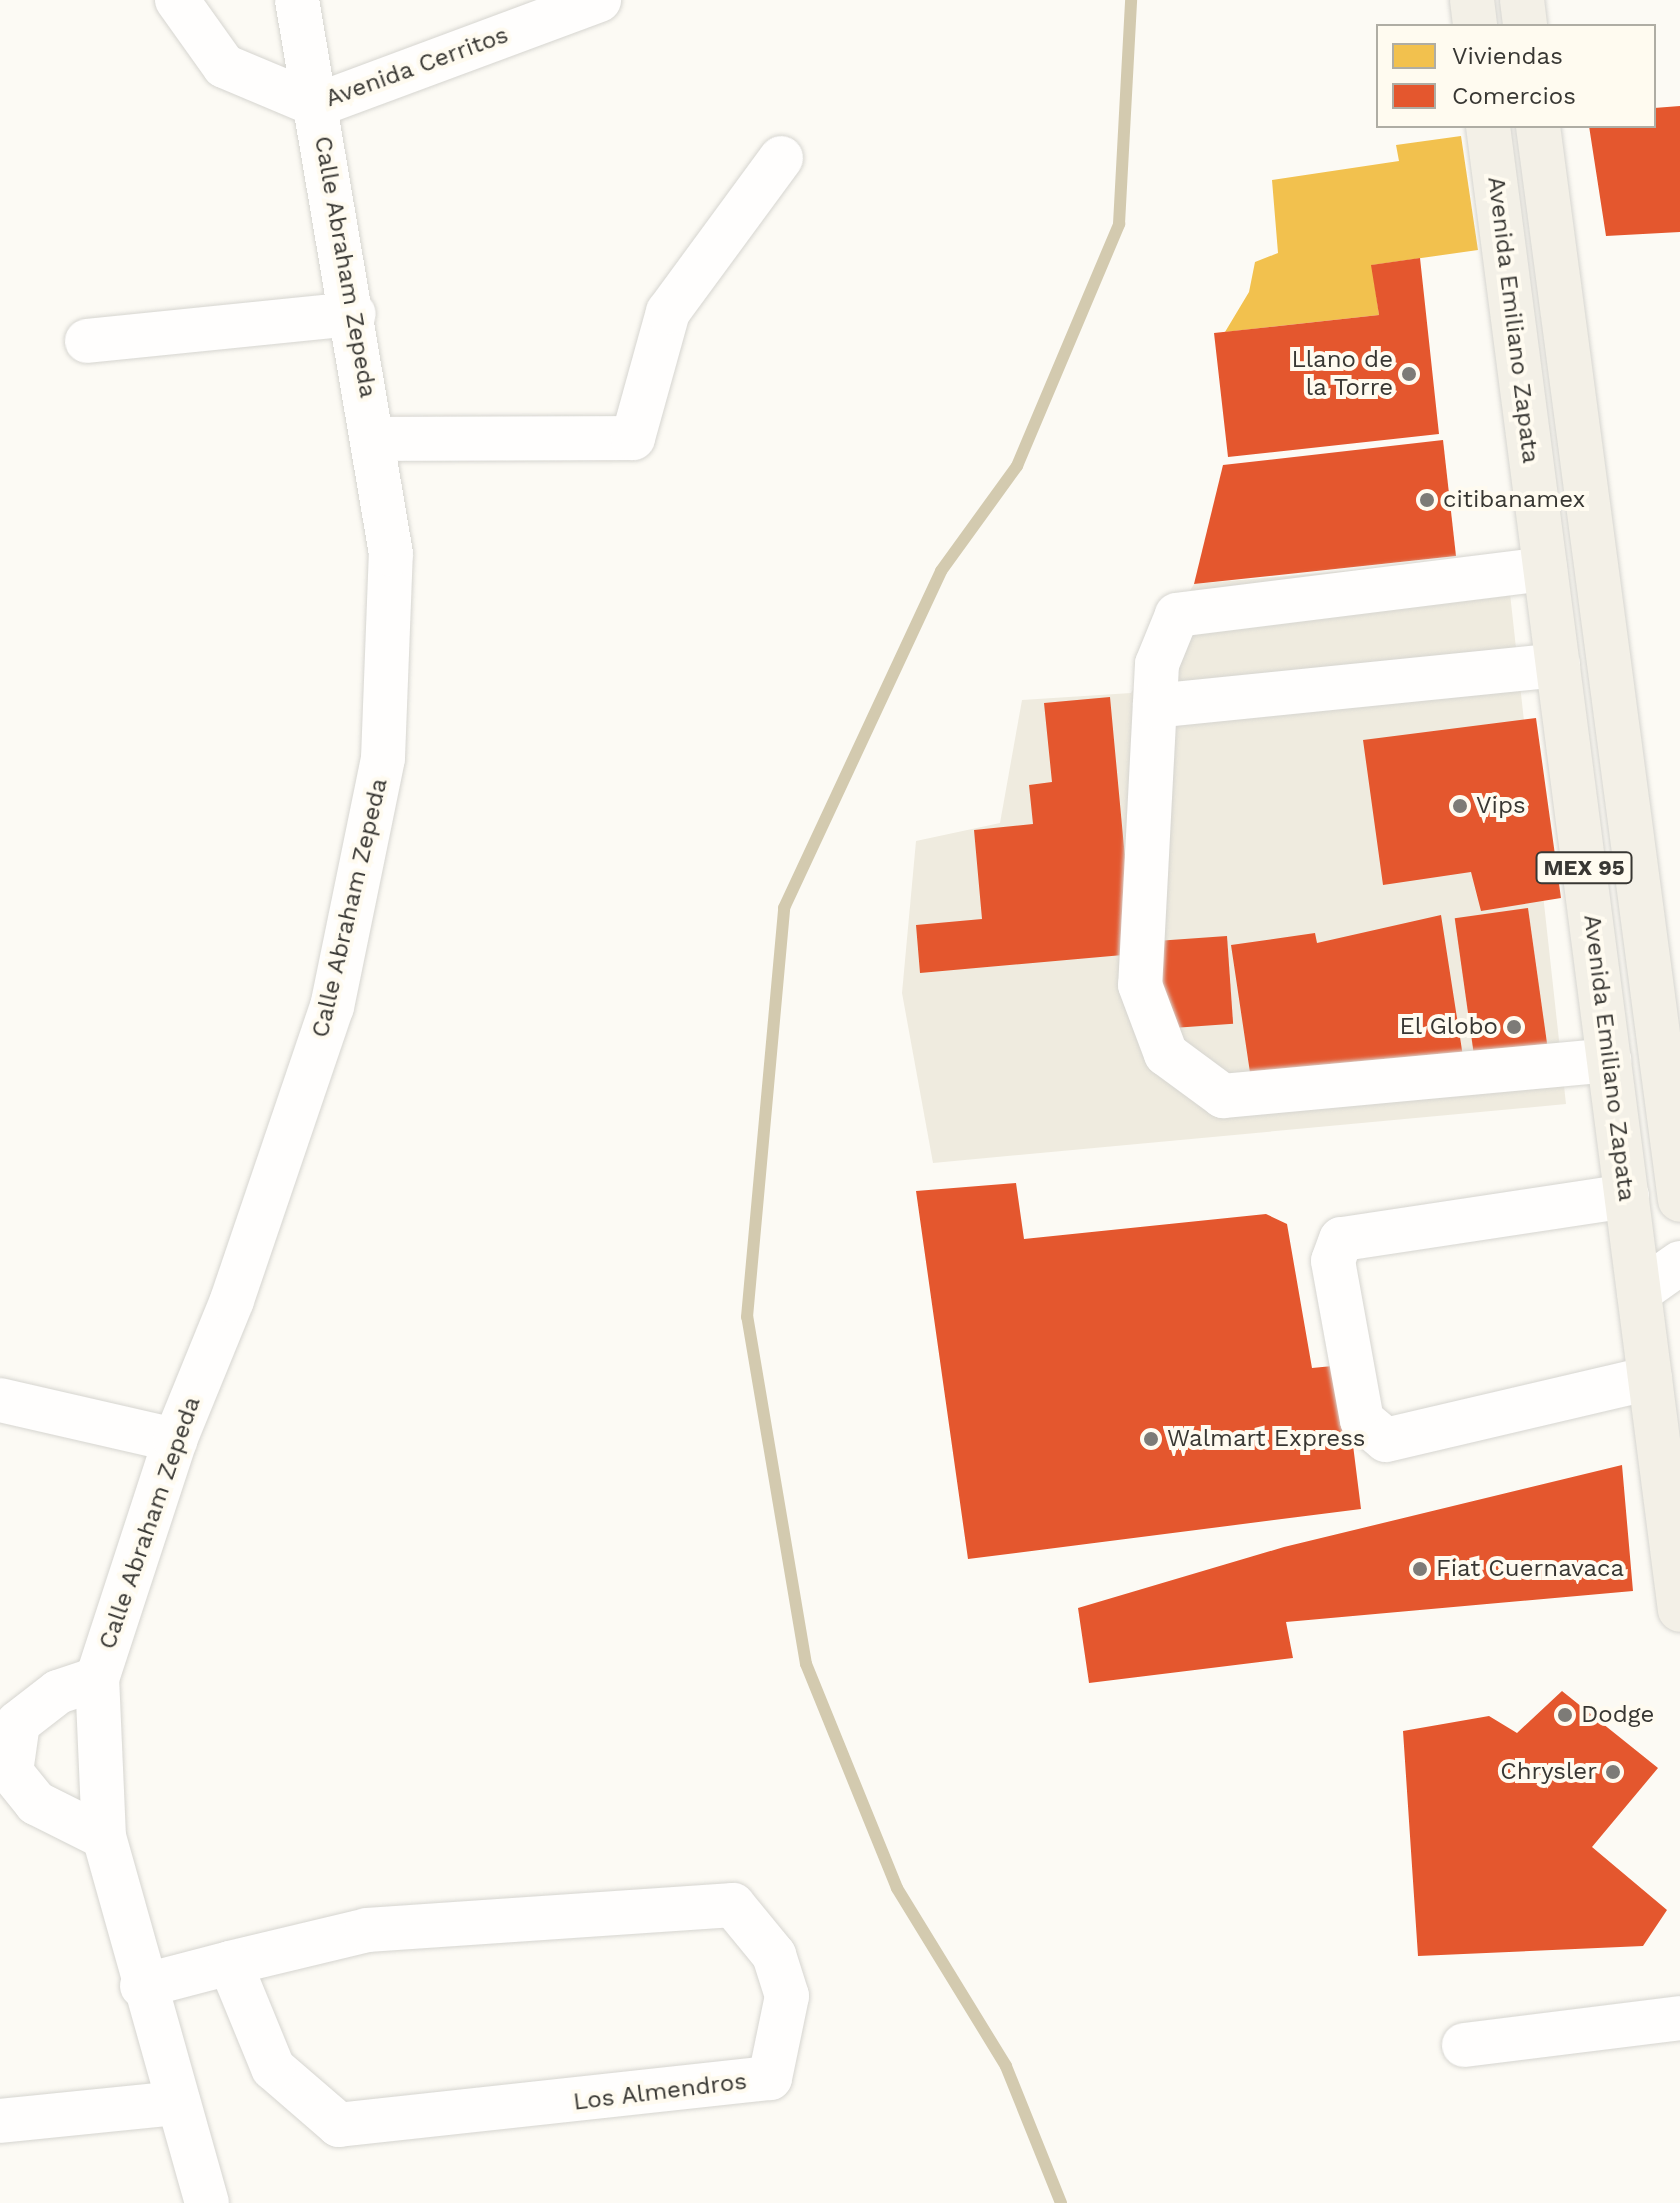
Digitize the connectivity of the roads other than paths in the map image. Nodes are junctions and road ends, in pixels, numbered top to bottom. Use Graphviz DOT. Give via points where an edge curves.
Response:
graph roads {
  1 [pos="177,0"];
  2 [pos="297,0"];
  3 [pos="599,0"];
  4 [pos="1472,0"];
  5 [pos="1522,0"];
  6 [pos="1475,24"];
  7 [pos="1525,24"];
  8 [pos="317,105"];
  9 [pos="1488,128"];
  10 [pos="1538,128"];
  11 [pos="781,158"];
  12 [pos="354,314"];
  13 [pos="87,341"];
  14 [pos="373,439"];
  15 [pos="1545,569"];
  16 [pos="1558,665"];
  17 [pos="1155,706"];
  18 [pos="1609,1060"];
  19 [pos="1627,1196"];
  20 [pos="1680,1200"];
  21 [pos="1680,1263"];
  22 [pos="1639,1292"];
  23 [pos="1650,1378"];
  24 [pos="0,1400"];
  25 [pos="175,1440"];
  26 [pos="1676,1554"];
  27 [pos="1680,1610"];
  28 [pos="97,1679"];
  29 [pos="6,1771"];
  30 [pos="104,1837"];
  31 [pos="230,1963"];
  32 [pos="142,1986"];
  33 [pos="1680,2018"];
  34 [pos="1464,2045"];
  35 [pos="178,2103"];
  36 [pos="0,2121"];
  37 [pos="207,2203"];
  1 -- 8 [label="street, Avenida Cerritos" via="224,66"];
  2 -- 8 [label="street, Calle Abraham Zepeda"];
  3 -- 8 [label="street, Avenida Cerritos"];
  4 -- 6 [label="main road"];
  5 -- 7 [label="main road"];
  8 -- 12 [label="street, Calle Abraham Zepeda"];
  9 -- 15 [label="main road, Avenida Emiliano Zapata / MEX 95"];
  10 -- 20 [label="main road, Avenida Emiliano Zapata / MEX 95"];
  11 -- 14 [label="street" via="668,312 633,438"];
  12 -- 13 [label="street"];
  12 -- 14 [label="street, Calle Abraham Zepeda"];
  14 -- 25 [label="street, Calle Abraham Zepeda" via="391,554 383,758 332,1007 232,1300"];
  15 -- 16 [label="main road, Avenida Emiliano Zapata / MEX 95"];
  15 -- 17 [label="street" via="1177,615 1157,664"];
  16 -- 17 [label="street"];
  16 -- 18 [label="main road, Avenida Emiliano Zapata / MEX 95"];
  17 -- 18 [label="street" via="1140,985 1166,1054 1223,1096"];
  18 -- 19 [label="main road, Avenida Emiliano Zapata / MEX 95"];
  19 -- 22 [label="main road, Avenida Emiliano Zapata / MEX 95"];
  19 -- 23 [label="street" via="1341,1239 1333,1261 1362,1420 1386,1440"];
  21 -- 22 [label="street"];
  22 -- 23 [label="main road, Avenida Emiliano Zapata / MEX 95"];
  23 -- 26 [label="main road, Avenida Emiliano Zapata / MEX 95"];
  24 -- 25 [label="street"];
  25 -- 28 [label="street, Calle Abraham Zepeda"];
  26 -- 27 [label="main road, Avenida Emiliano Zapata / MEX 95"];
  28 -- 29 [label="street, Calle Abraham Zepeda" via="58,1692 18,1723"];
  28 -- 30 [label="street, Calle Abraham Zepeda"];
  29 -- 30 [label="street, Calle Abraham Zepeda" via="36,1803"];
  30 -- 32 [label="street, Calle Abraham Zepeda"];
  31 -- 31 [label="street, Los Almendros" via="367,1930 733,1905 774,1955 787,1996 770,2078 339,2125 273,2068"];
  31 -- 32 [label="street, Los Almendros"];
  32 -- 35 [label="street, Calle Abraham Zepeda"];
  33 -- 34 [label="street"];
  35 -- 36 [label="street"];
  35 -- 37 [label="street, Calle Abraham Zepeda"];
}
